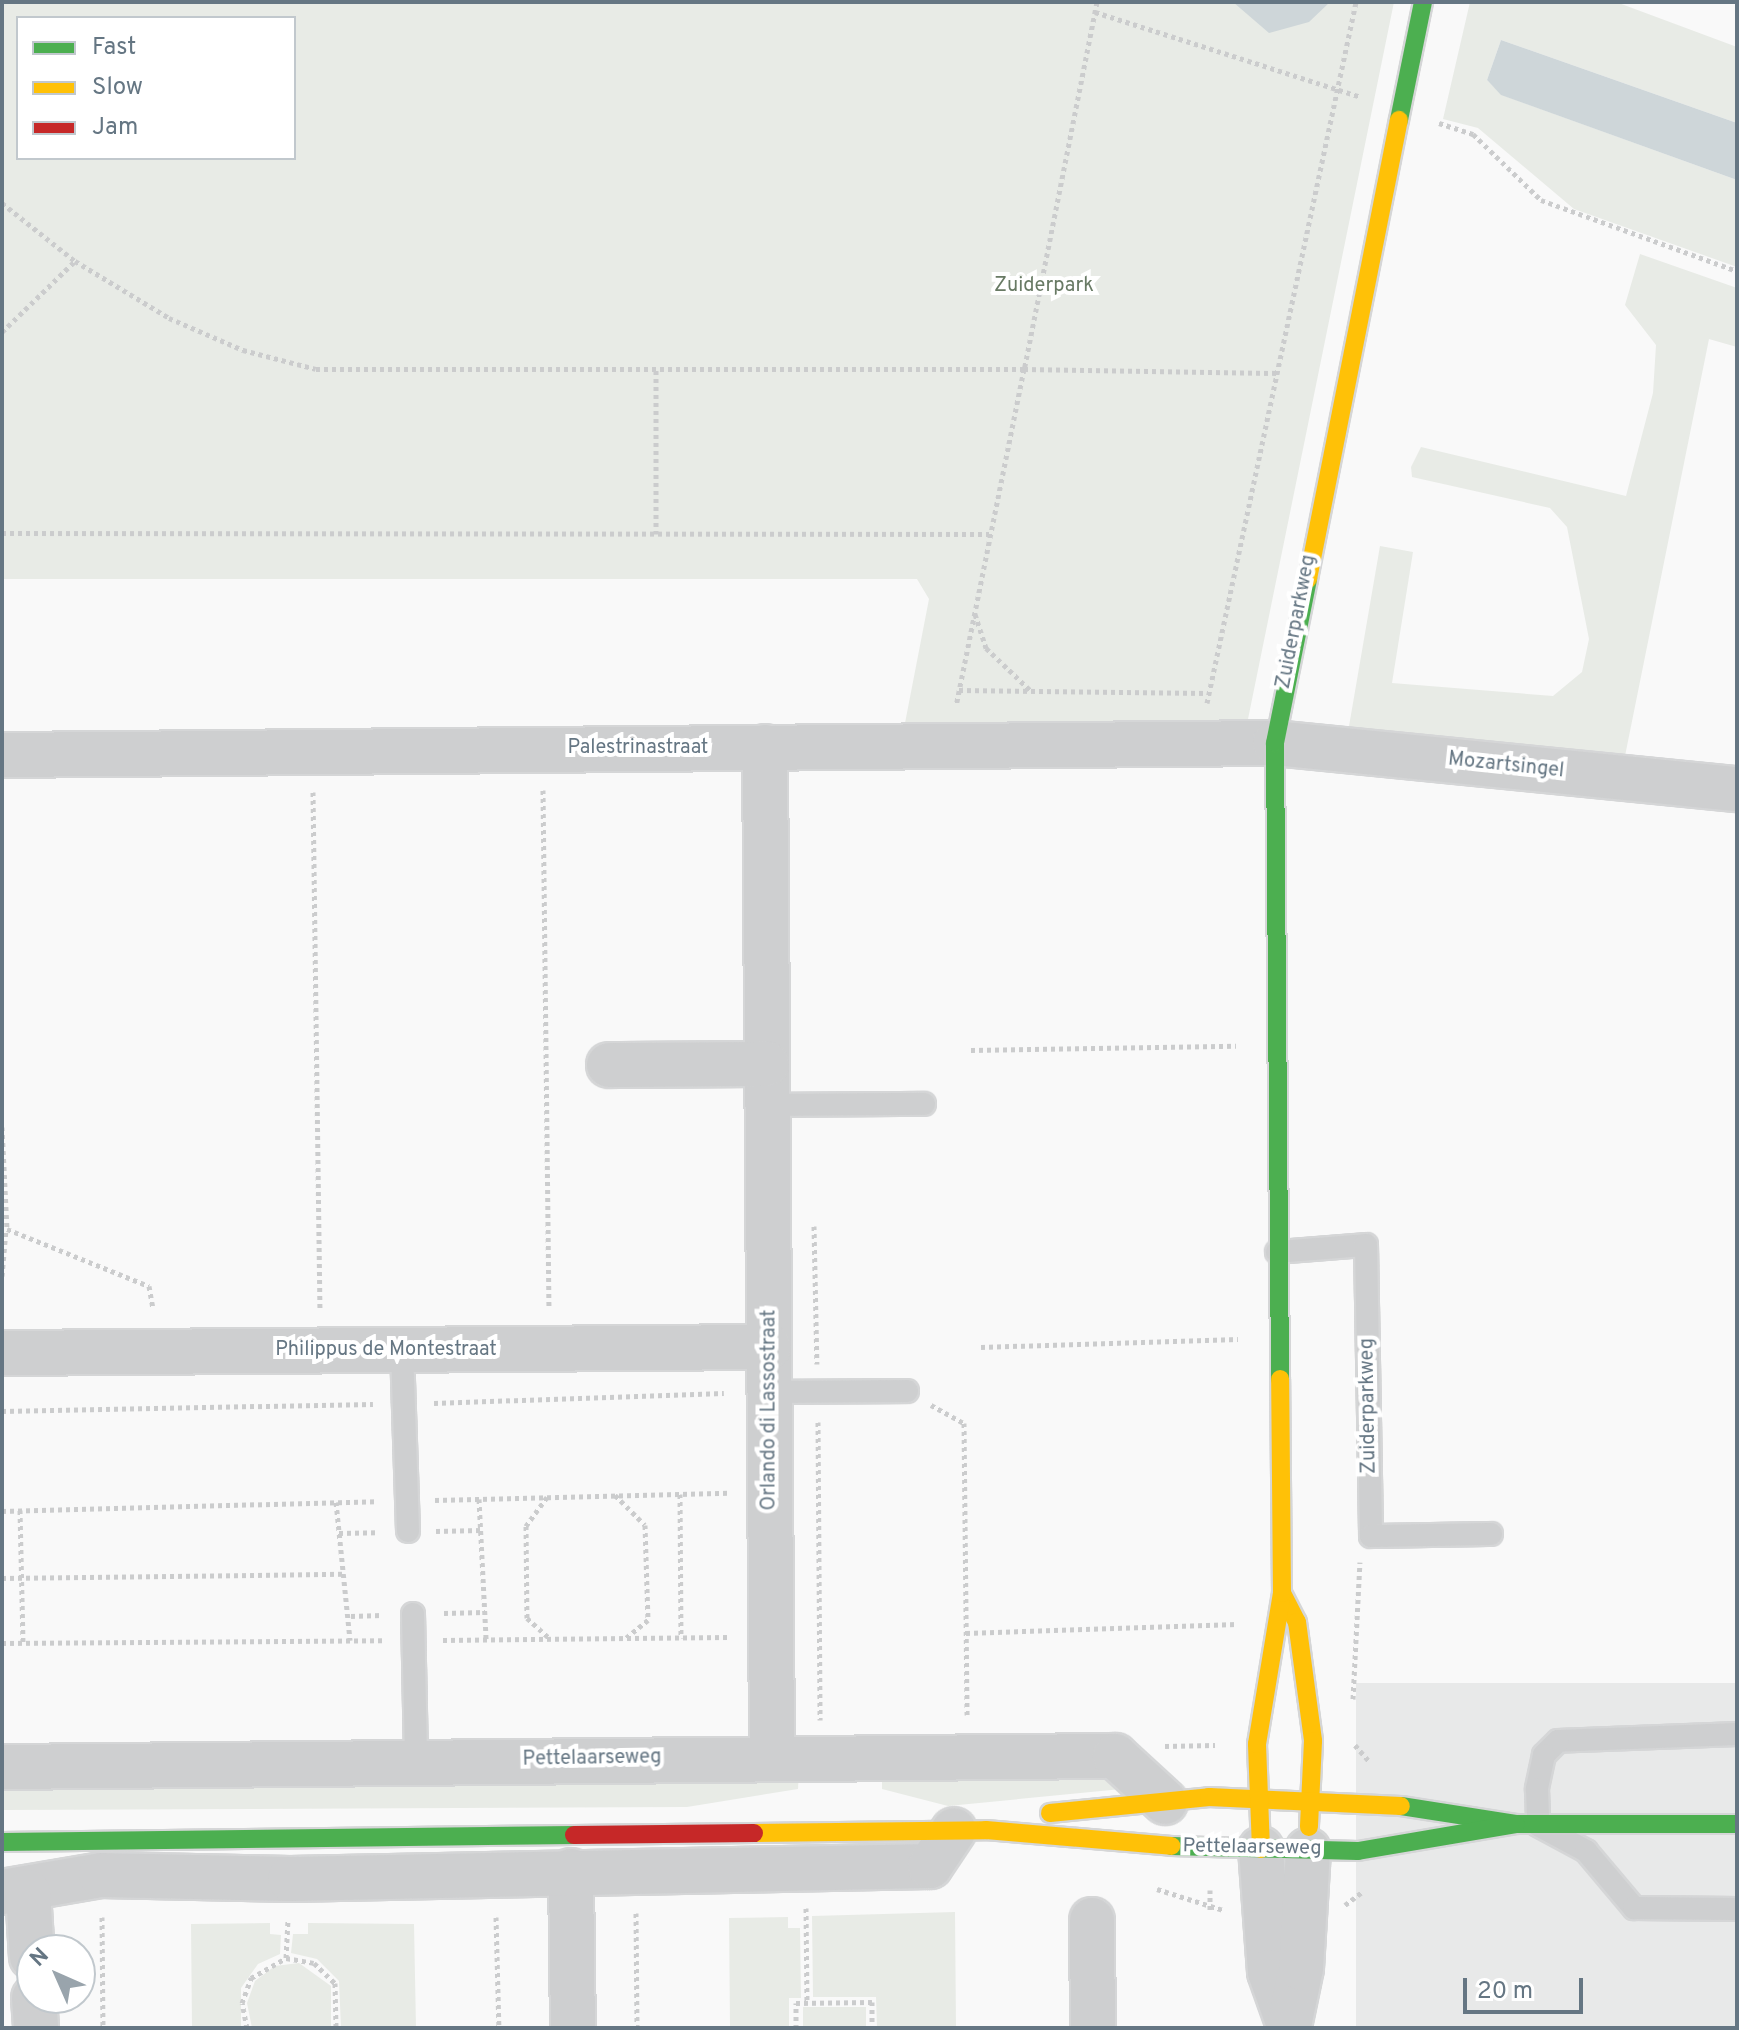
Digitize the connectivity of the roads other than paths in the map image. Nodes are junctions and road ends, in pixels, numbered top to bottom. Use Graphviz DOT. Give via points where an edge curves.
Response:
graph roads {
  1 [pos="1423,2"];
  2 [pos="1275,743"];
  3 [pos="765,747"];
  4 [pos="2,755"];
  5 [pos="1737,789"];
  6 [pos="609,1065"];
  7 [pos="767,1084"];
  8 [pos="924,1104"];
  9 [pos="1277,1252"];
  10 [pos="769,1347"];
  11 [pos="402,1350"];
  12 [pos="2,1353"];
  13 [pos="907,1391"];
  14 [pos="769,1392"];
  15 [pos="408,1531"];
  16 [pos="1491,1534"];
  17 [pos="1282,1593"];
  18 [pos="413,1614"];
  19 [pos="1737,1734"];
  20 [pos="772,1757"];
  21 [pos="416,1761"];
  22 [pos="2,1767"];
  23 [pos="1260,1797"];
  24 [pos="1310,1798"];
  25 [pos="1165,1802"];
  26 [pos="1527,1824"];
  27 [pos="1737,1824"];
  28 [pos="970,1830"];
  29 [pos="2,1842"];
  30 [pos="1261,1849"];
  31 [pos="1308,1850"];
  32 [pos="571,1871"];
  33 [pos="15,1892"];
  34 [pos="1737,1909"];
  35 [pos="1092,1920"];
  36 [pos="26,1934"];
  37 [pos="1289,2027"];
  38 [pos="573,2028"];
  39 [pos="1093,2028"];
  1 -- 2 [label="street, Zuiderparkweg"];
  2 -- 3 [label="street, Palestrinastraat"];
  2 -- 5 [label="street, Mozartsingel"];
  2 -- 9 [label="street, Zuiderparkweg"];
  3 -- 4 [label="street, Palestrinastraat"];
  3 -- 7 [label="street, Orlando di Lassostraat"];
  6 -- 7 [label="street"];
  7 -- 8 [label="lane"];
  7 -- 10 [label="street, Orlando di Lassostraat"];
  9 -- 16 [label="lane, Zuiderparkweg" via="1366,1245 1371,1536"];
  9 -- 17 [label="street, Zuiderparkweg"];
  10 -- 11 [label="street, Philippus de Montestraat"];
  10 -- 14 [label="street, Orlando di Lassostraat"];
  11 -- 12 [label="street, Philippus de Montestraat"];
  11 -- 15 [label="lane"];
  13 -- 14 [label="lane"];
  14 -- 20 [label="street, Orlando di Lassostraat"];
  17 -- 23 [label="street, Zuiderparkweg" via="1272,1623 1257,1744"];
  17 -- 24 [label="street, Zuiderparkweg" via="1297,1622 1309,1712"];
  18 -- 21 [label="lane"];
  19 -- 26 [label="lane" via="1558,1741 1544,1755"];
  20 -- 21 [label="street, Pettelaarseweg"];
  20 -- 25 [label="street, Pettelaarseweg" via="1115,1756"];
  21 -- 22 [label="street, Pettelaarseweg"];
  23 -- 24 [label="street, Pettelaarseweg"];
  23 -- 25 [label="street, Pettelaarseweg"];
  23 -- 30 [label="street, Zuiderparkweg"];
  24 -- 26 [label="street, Pettelaarseweg" via="1470,1812"];
  24 -- 31 [label="street, Zuiderparkweg"];
  25 -- 28 [label="street, Pettelaarseweg" via="1031,1814"];
  26 -- 27 [label="street, Pettelaarseweg"];
  26 -- 31 [label="street, Pettelaarseweg" via="1358,1851"];
  26 -- 34 [label="lane" via="1586,1851 1634,1908"];
  28 -- 29 [label="street, Pettelaarseweg"];
  28 -- 30 [label="street, Pettelaarseweg" via="1031,1839"];
  28 -- 32 [label="street" via="930,1866"];
  30 -- 31 [label="street, Pettelaarseweg"];
  30 -- 37 [label="street" via="1270,1972"];
  31 -- 37 [label="street" via="1301,1968"];
  32 -- 33 [label="street" via="290,1879 101,1875"];
  32 -- 38 [label="street"];
  33 -- 36 [label="street"];
  35 -- 39 [label="street"];
}
